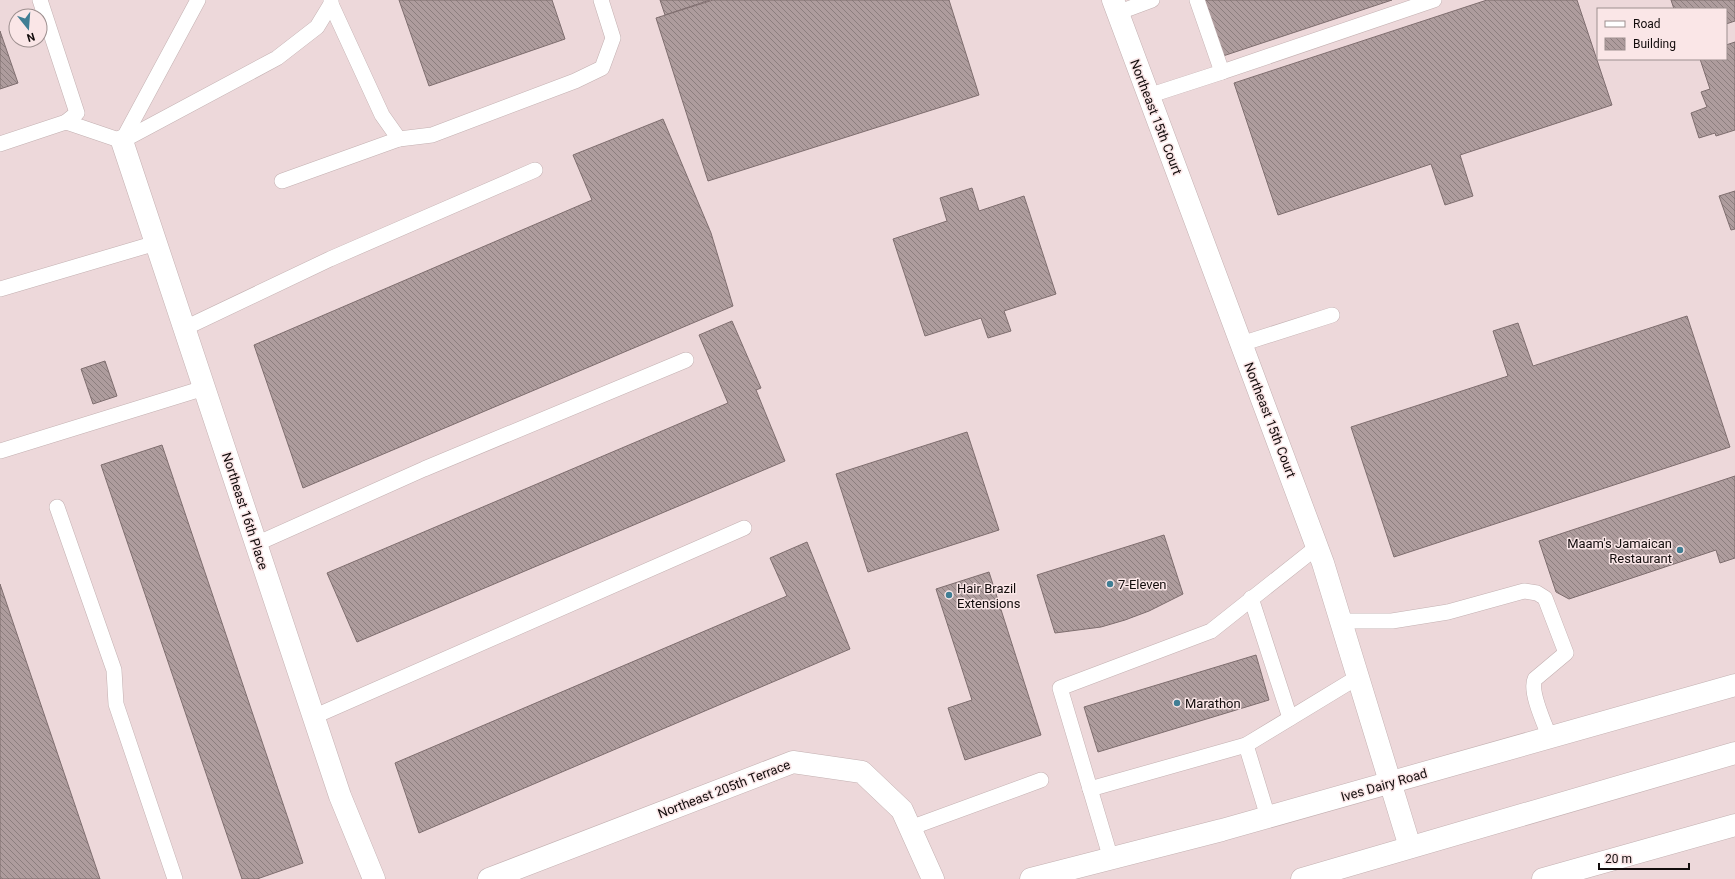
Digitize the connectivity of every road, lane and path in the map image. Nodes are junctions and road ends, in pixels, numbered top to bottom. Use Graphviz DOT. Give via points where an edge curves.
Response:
graph roads {
  1 [pos="40,0"];
  2 [pos="198,0"];
  3 [pos="601,0"];
  4 [pos="1152,0"];
  5 [pos="1197,0"];
  6 [pos="1434,0"];
  7 [pos="331,2"];
  8 [pos="1115,6"];
  9 [pos="1222,72"];
  10 [pos="1148,96"];
  11 [pos="66,122"];
  12 [pos="399,139"];
  13 [pos="122,141"];
  14 [pos="0,144"];
  15 [pos="535,170"];
  16 [pos="282,181"];
  17 [pos="156,242"];
  18 [pos="0,289"];
  19 [pos="1332,315"];
  20 [pos="185,328"];
  21 [pos="1241,344"];
  22 [pos="686,360"];
  23 [pos="204,388"];
  24 [pos="0,450"];
  25 [pos="57,507"];
  26 [pos="744,528"];
  27 [pos="256,544"];
  28 [pos="1317,546"];
  29 [pos="1251,598"];
  30 [pos="1341,621"];
  31 [pos="1358,676"];
  32 [pos="1735,685"];
  33 [pos="313,717"];
  34 [pos="1290,718"];
  35 [pos="1550,738"];
  36 [pos="1246,745"];
  37 [pos="1735,753"];
  38 [pos="1041,780"];
  39 [pos="1391,782"];
  40 [pos="1090,789"];
  41 [pos="1268,817"];
  42 [pos="1735,825"];
  43 [pos="910,828"];
  44 [pos="1410,846"];
  45 [pos="1111,859"];
  46 [pos="175,879"];
  47 [pos="374,879"];
  48 [pos="489,879"];
  49 [pos="934,879"];
  50 [pos="1031,879"];
  51 [pos="1302,879"];
  52 [pos="1543,879"];
  1 -- 11 [label="lane" via="77,113"];
  2 -- 13 [label="lane"];
  3 -- 12 [label="lane" via="613,38 602,68 575,82 432,135"];
  4 -- 8 [label="lane"];
  5 -- 9 [label="lane"];
  6 -- 9 [label="lane"];
  7 -- 12 [label="lane" via="382,115"];
  7 -- 13 [label="lane" via="318,26 277,58"];
  8 -- 10 [label="street, Northeast 15th Court"];
  9 -- 10 [label="lane"];
  10 -- 21 [label="street, Northeast 15th Court"];
  11 -- 13 [label="lane"];
  11 -- 14 [label="lane"];
  12 -- 16 [label="lane"];
  13 -- 17 [label="street, Northeast 16th Place"];
  15 -- 20 [label="lane" via="330,259"];
  17 -- 18 [label="lane"];
  17 -- 20 [label="street, Northeast 16th Place"];
  19 -- 21 [label="lane"];
  20 -- 23 [label="street, Northeast 16th Place"];
  21 -- 28 [label="street, Northeast 15th Court"];
  22 -- 27 [label="lane" via="432,466"];
  23 -- 24 [label="lane"];
  23 -- 27 [label="street, Northeast 16th Place"];
  25 -- 46 [label="lane" via="114,670 116,704"];
  26 -- 33 [label="lane"];
  27 -- 33 [label="street, Northeast 16th Place"];
  28 -- 29 [label="lane"];
  28 -- 30 [label="street, Northeast 15th Court"];
  29 -- 34 [label="lane"];
  29 -- 40 [label="lane" via="1211,631 1060,688"];
  30 -- 31 [label="street, Northeast 15th Court"];
  30 -- 35 [label="lane" via="1392,621 1448,612 1524,591 1537,593 1545,598 1566,653 1533,683"];
  31 -- 34 [label="lane"];
  31 -- 39 [label="street, Northeast 15th Court"];
  32 -- 35 [label="street, Ives Dairy Road"];
  33 -- 47 [label="street, Northeast 16th Place" via="340,796"];
  34 -- 36 [label="lane"];
  35 -- 39 [label="street, Ives Dairy Road"];
  36 -- 40 [label="lane"];
  36 -- 41 [label="lane"];
  37 -- 44 [label="street"];
  38 -- 43 [label="lane"];
  39 -- 41 [label="street, Ives Dairy Road"];
  39 -- 44 [label="street, Northeast 15th Court"];
  40 -- 45 [label="lane"];
  41 -- 45 [label="street, Ives Dairy Road"];
  42 -- 52 [label="street"];
  43 -- 48 [label="street, Northeast 205th Terrace" via="902,810 862,772 793,762"];
  43 -- 49 [label="street, Northeast 205th Terrace"];
  44 -- 51 [label="street"];
  45 -- 50 [label="street, Ives Dairy Road"];
}
